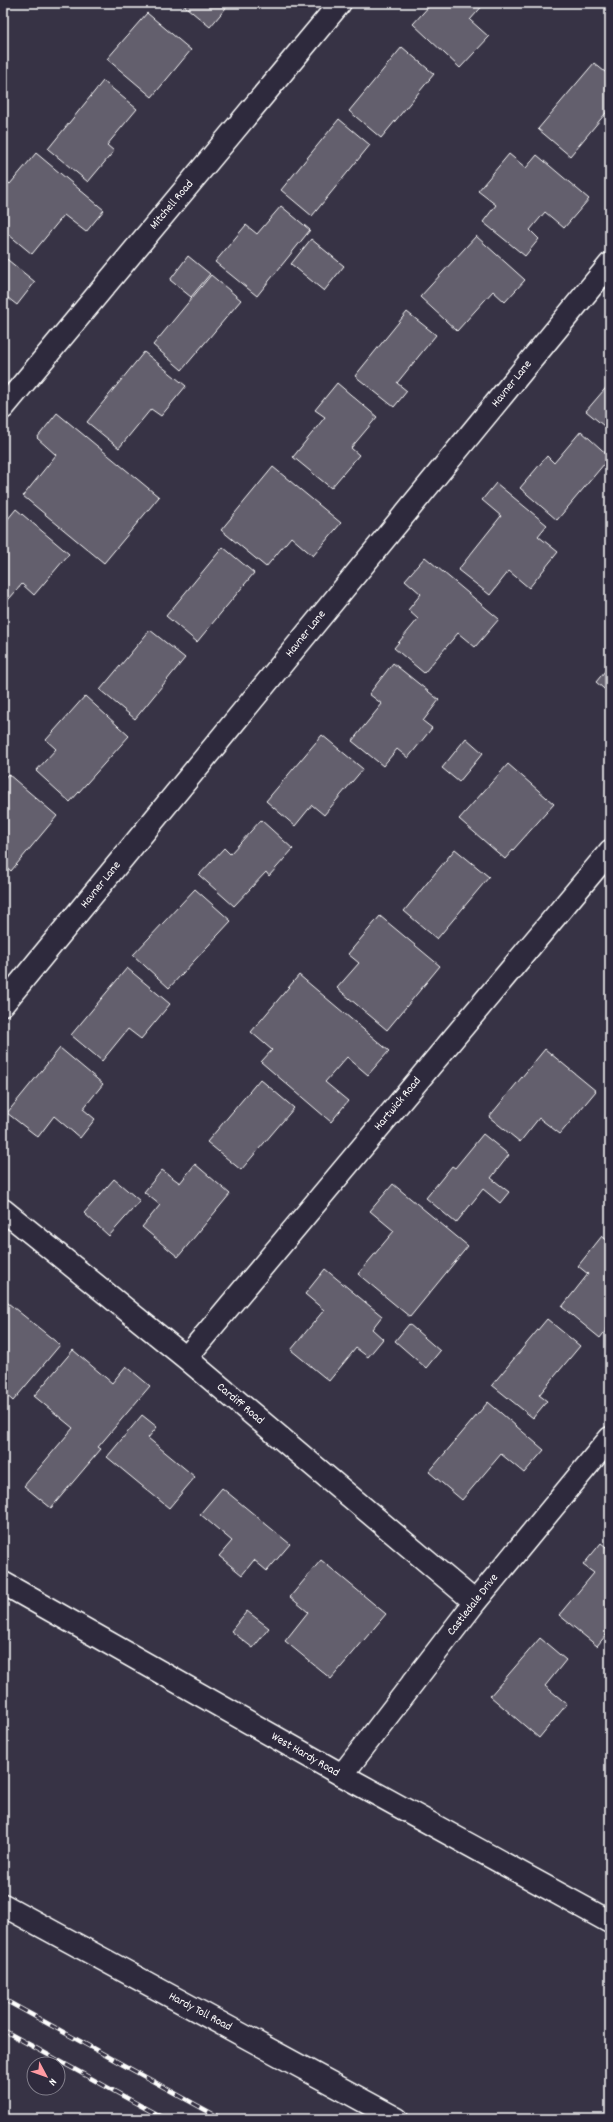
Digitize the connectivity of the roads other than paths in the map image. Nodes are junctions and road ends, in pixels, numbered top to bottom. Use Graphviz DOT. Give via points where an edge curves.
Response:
graph roads {
  1 [pos="340,3"];
  2 [pos="610,264"];
  3 [pos="3,408"];
  4 [pos="610,851"];
  5 [pos="3,1004"];
  6 [pos="3,1210"];
  7 [pos="186,1358"];
  8 [pos="610,1438"];
  9 [pos="3,1583"];
  10 [pos="475,1602"];
  11 [pos="342,1775"];
  12 [pos="3,1905"];
  13 [pos="610,1922"];
  14 [pos="397,2119"];
  1 -- 3 [label="main road, Mitchell Road"];
  2 -- 5 [label="main road, Havner Lane"];
  4 -- 7 [label="main road, Hartwick Road"];
  6 -- 7 [label="main road, Cardiff Road"];
  7 -- 10 [label="main road, Cardiff Road"];
  8 -- 10 [label="main road, Castledale Drive"];
  9 -- 11 [label="main road, West Hardy Road"];
  10 -- 11 [label="main road, Castledale Drive"];
  11 -- 13 [label="main road, West Hardy Road"];
  12 -- 14 [label="main road, Hardy Toll Road"];
}
